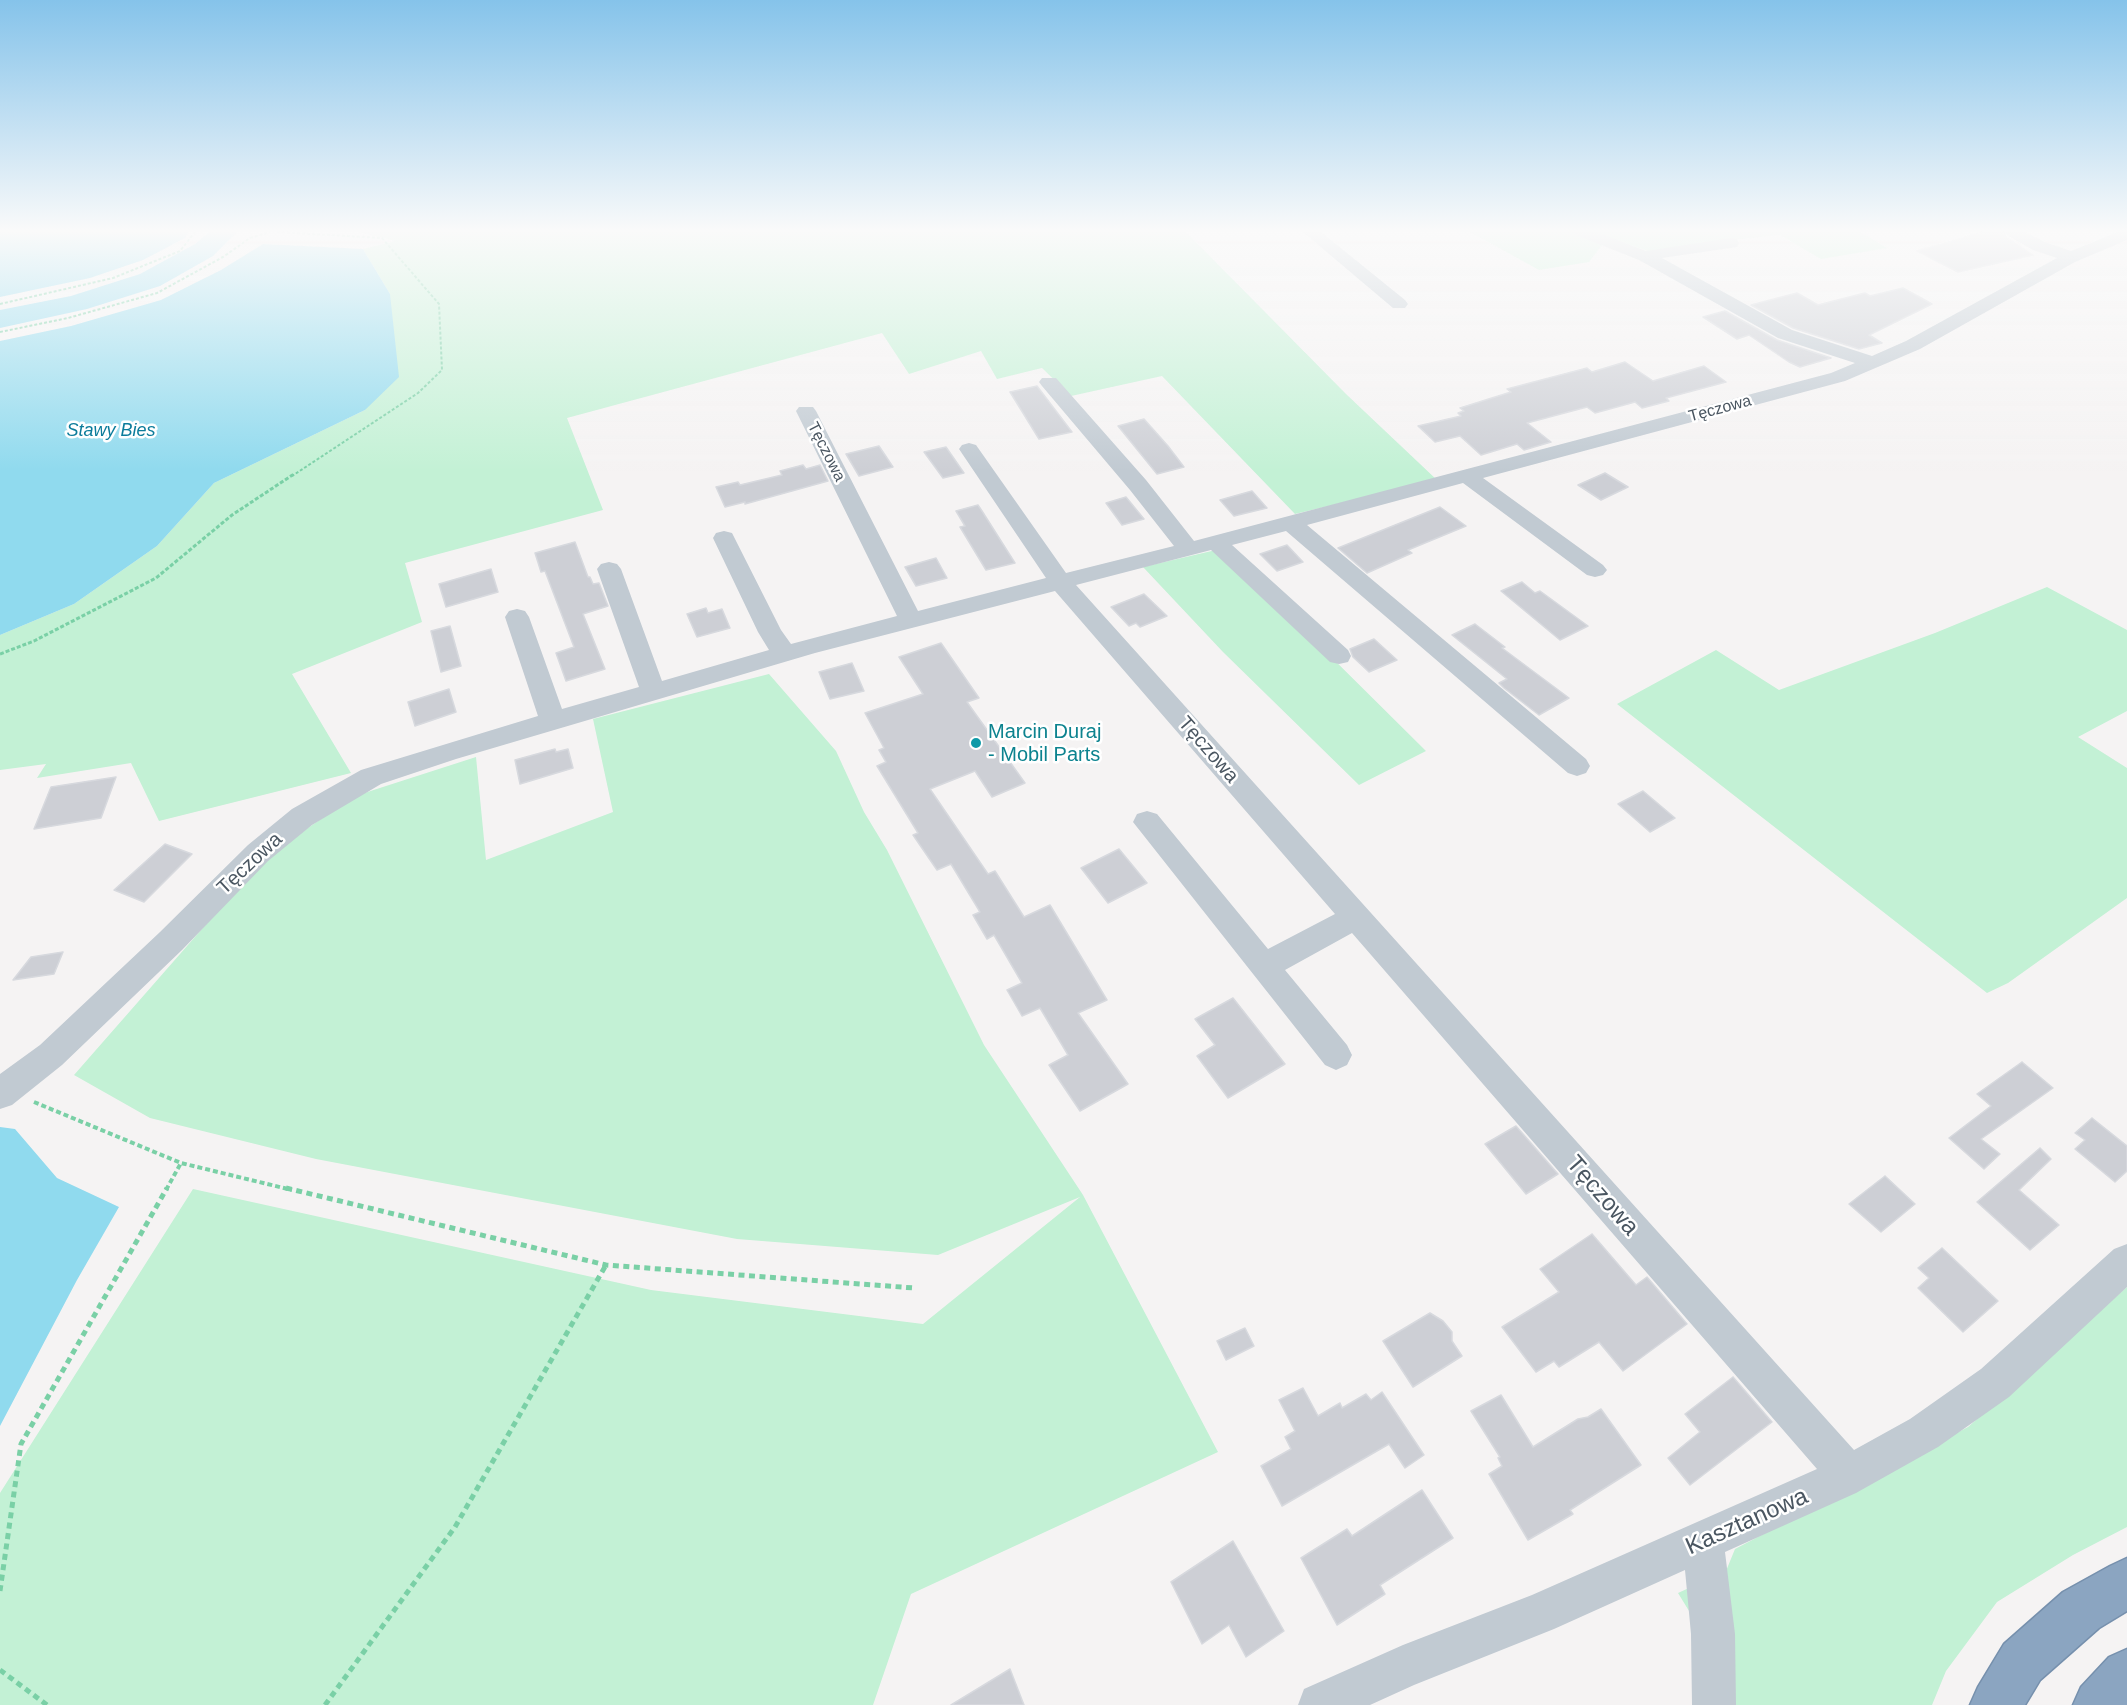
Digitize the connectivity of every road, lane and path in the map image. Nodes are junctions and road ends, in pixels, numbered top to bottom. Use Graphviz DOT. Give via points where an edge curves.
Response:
graph roads {
  1 [pos="91,312"];
  2 [pos="439,312"];
  3 [pos="1745,312"];
  4 [pos="1973,312"];
  5 [pos="0,332"];
  6 [pos="1872,362"];
  7 [pos="1049,382"];
  8 [pos="806,411"];
  9 [pos="969,449"];
  10 [pos="1468,477"];
  11 [pos="1290,524"];
  12 [pos="724,538"];
  13 [pos="1217,543"];
  14 [pos="1189,550"];
  15 [pos="609,569"];
  16 [pos="1595,570"];
  17 [pos="1061,582"];
  18 [pos="517,617"];
  19 [pos="911,621"];
  20 [pos="0,654"];
  21 [pos="785,654"];
  22 [pos="1339,656"];
  23 [pos="652,692"];
  24 [pos="553,721"];
  25 [pos="1577,765"];
  26 [pos="1147,822"];
  27 [pos="1356,917"];
  28 [pos="1264,966"];
  29 [pos="1336,1055"];
  30 [pos="3,1092"];
  31 [pos="181,1163"];
  32 [pos="2127,1262"];
  33 [pos="606,1265"];
  34 [pos="914,1288"];
  35 [pos="1849,1475"];
  36 [pos="1703,1541"];
  37 [pos="2127,1583"];
  38 [pos="0,1590"];
  39 [pos="0,1670"];
  40 [pos="2127,1676"];
  41 [pos="47,1705"];
  42 [pos="325,1705"];
  43 [pos="1320,1705"];
  44 [pos="1714,1705"];
  45 [pos="1996,1705"];
  46 [pos="2099,1705"];
  1 -- 5 [label="path"];
  2 -- 20 [label="path" via="442,370 418,393 232,515 156,578 34,641"];
  3 -- 6 [label="street" via="1785,334"];
  4 -- 6 [label="street, Tęczowa" via="1913,345"];
  6 -- 10 [label="street, Tęczowa" via="1838,377"];
  7 -- 14 [label="street"];
  8 -- 19 [label="street, Tęczowa"];
  9 -- 17 [label="street, Tęczowa"];
  10 -- 11 [label="street, Tęczowa"];
  10 -- 16 [label="street"];
  11 -- 13 [label="street, Tęczowa"];
  11 -- 25 [label="street"];
  12 -- 21 [label="street" via="770,632"];
  13 -- 14 [label="street, Tęczowa"];
  13 -- 22 [label="street"];
  14 -- 17 [label="street, Tęczowa"];
  15 -- 23 [label="street"];
  17 -- 19 [label="street, Tęczowa"];
  17 -- 27 [label="street, Tęczowa"];
  18 -- 24 [label="street"];
  19 -- 21 [label="street, Tęczowa"];
  21 -- 23 [label="street, Tęczowa"];
  23 -- 24 [label="street, Tęczowa"];
  24 -- 30 [label="street, Tęczowa" via="371,777 302,817 258,853 51,1054"];
  26 -- 28 [label="street"];
  27 -- 28 [label="street"];
  27 -- 35 [label="street, Tęczowa"];
  28 -- 29 [label="street"];
  30 -- 31 [label="path"];
  31 -- 33 [label="path"];
  31 -- 38 [label="path" via="21,1444"];
  32 -- 35 [label="street, Kasztanowa" via="1995,1383 1924,1433"];
  33 -- 34 [label="path"];
  33 -- 42 [label="path" via="455,1527"];
  35 -- 36 [label="street, Kasztanowa"];
  36 -- 43 [label="street, Kasztanowa"];
  36 -- 44 [label="street" via="1713,1635"];
  37 -- 45 [label="highway" via="2081,1610 2022,1662"];
  39 -- 41 [label="path"];
  40 -- 46 [label="highway"];
}
